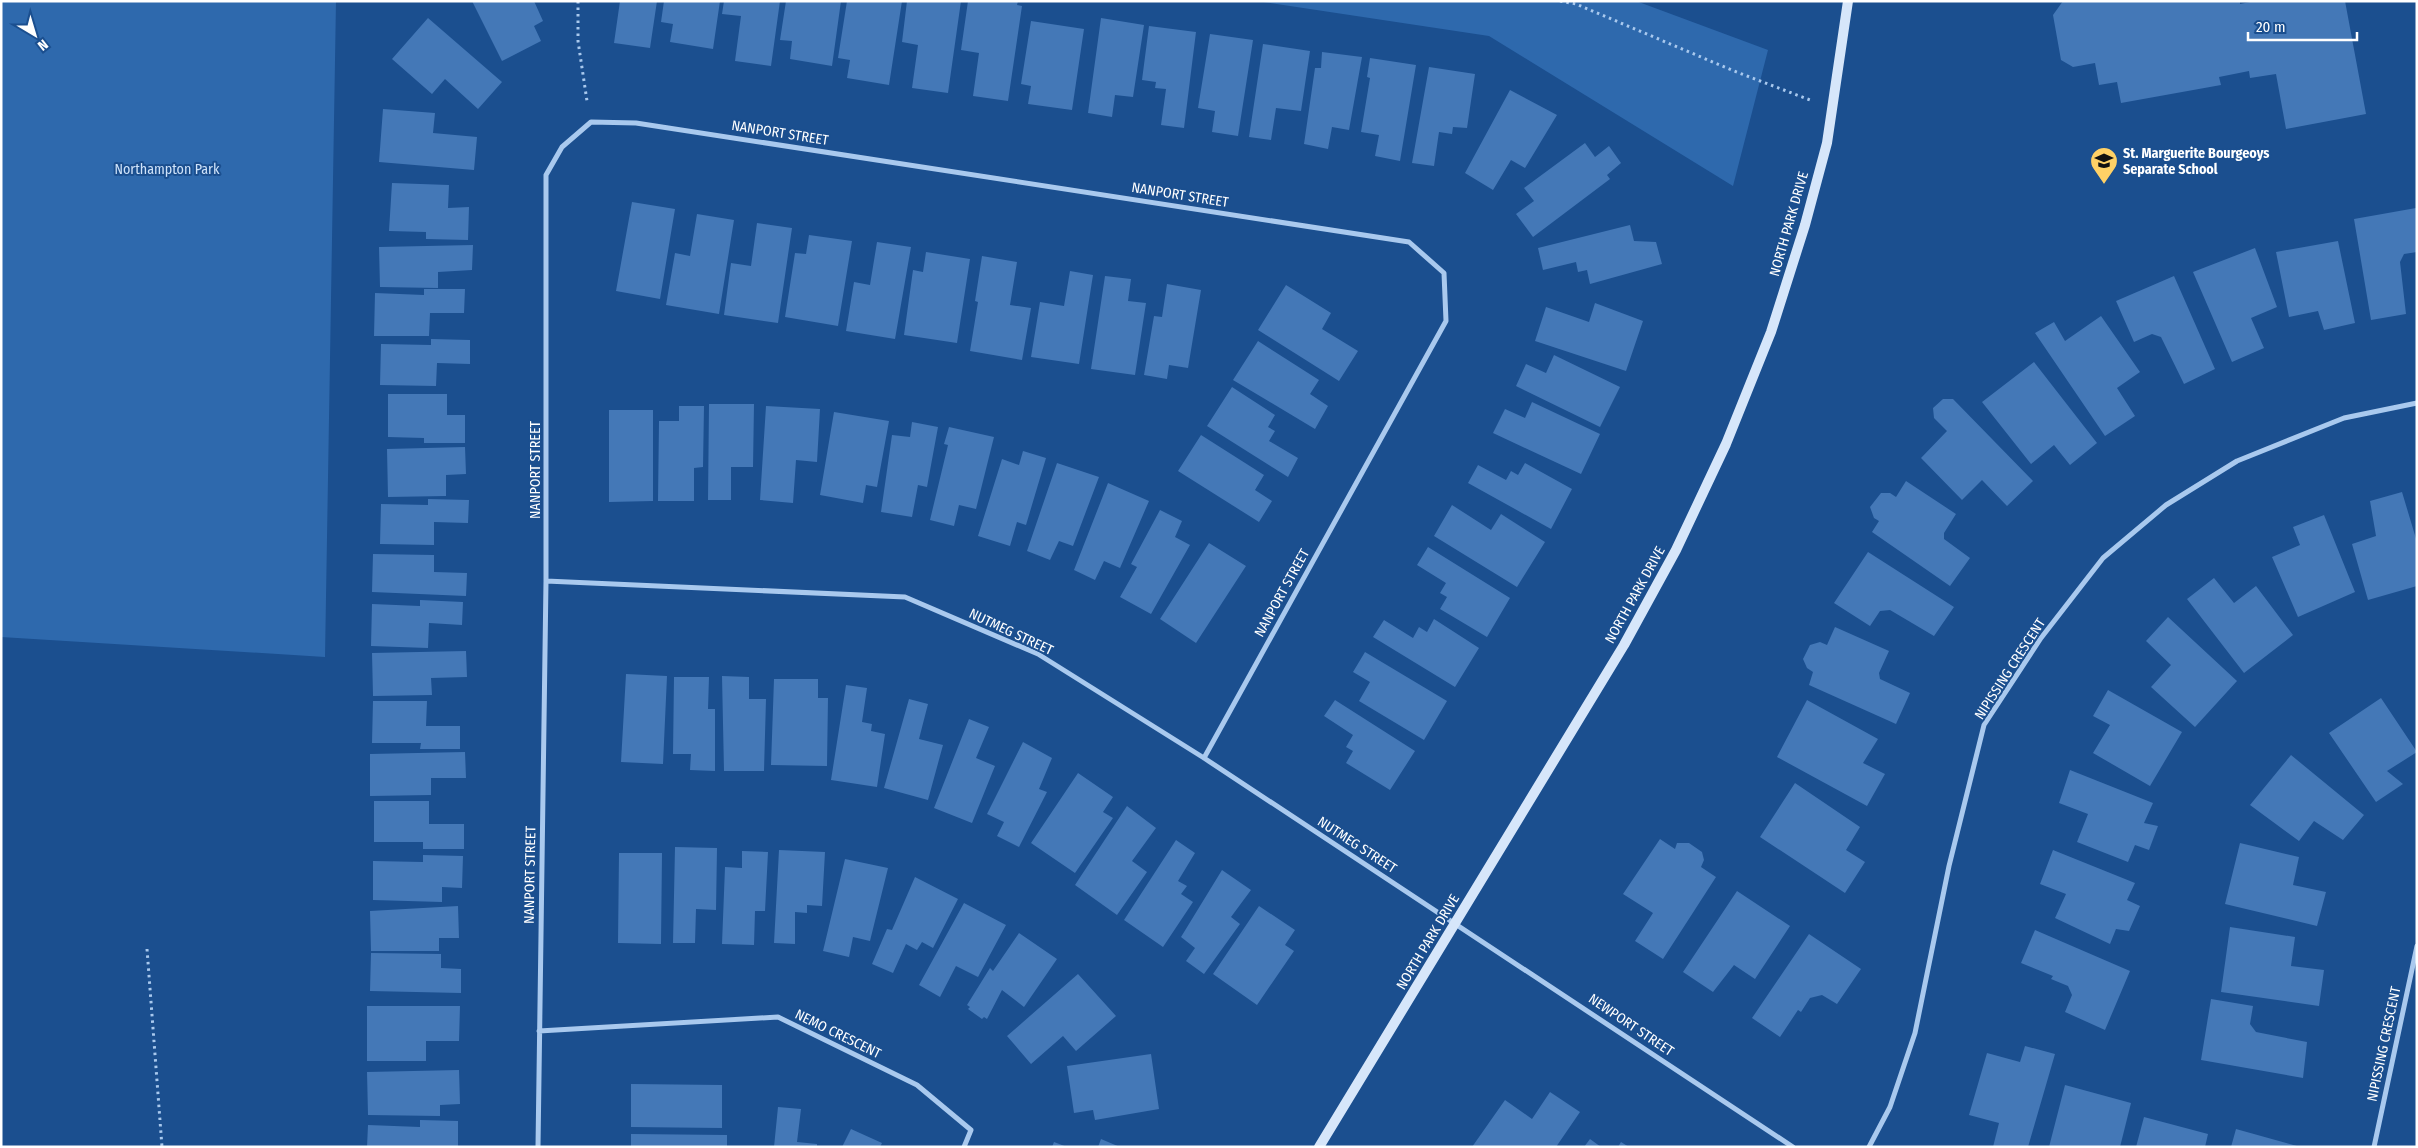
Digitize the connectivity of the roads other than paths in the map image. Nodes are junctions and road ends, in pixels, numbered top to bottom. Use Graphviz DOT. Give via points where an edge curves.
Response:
graph roads {
  1 [pos="1848,1"];
  2 [pos="2417,403"];
  3 [pos="546,581"];
  4 [pos="1204,758"];
  5 [pos="1456,923"];
  6 [pos="2417,946"];
  7 [pos="539,1031"];
  8 [pos="538,1147"];
  9 [pos="964,1147"];
  10 [pos="1318,1147"];
  11 [pos="1793,1147"];
  12 [pos="1869,1147"];
  13 [pos="2374,1147"];
  1 -- 5 [label="main road, NORTH PARK DRIVE" via="1827,143 1805,224 1774,323 1726,444 1676,550 1624,645"];
  2 -- 12 [label="street, NIPISSING CRESCENT" via="2344,418 2254,454 2166,505 2103,558 2041,638 1984,725 1915,1033 1890,1107"];
  3 -- 4 [label="street, NUTMEG STREET" via="905,597 1038,654"];
  3 -- 4 [label="street, NANPORT STREET" via="546,175 562,147 591,122 636,123 1409,242 1444,273 1446,321"];
  3 -- 7 [label="street, NANPORT STREET"];
  4 -- 5 [label="street, NUTMEG STREET"];
  5 -- 10 [label="main road, NORTH PARK DRIVE"];
  5 -- 11 [label="street, NEWPORT STREET"];
  6 -- 13 [label="street, NIPISSING CRESCENT"];
  7 -- 8 [label="street, NANPORT STREET"];
  7 -- 9 [label="street, NEMO CRESCENT" via="778,1017 917,1085 971,1130"];
}
